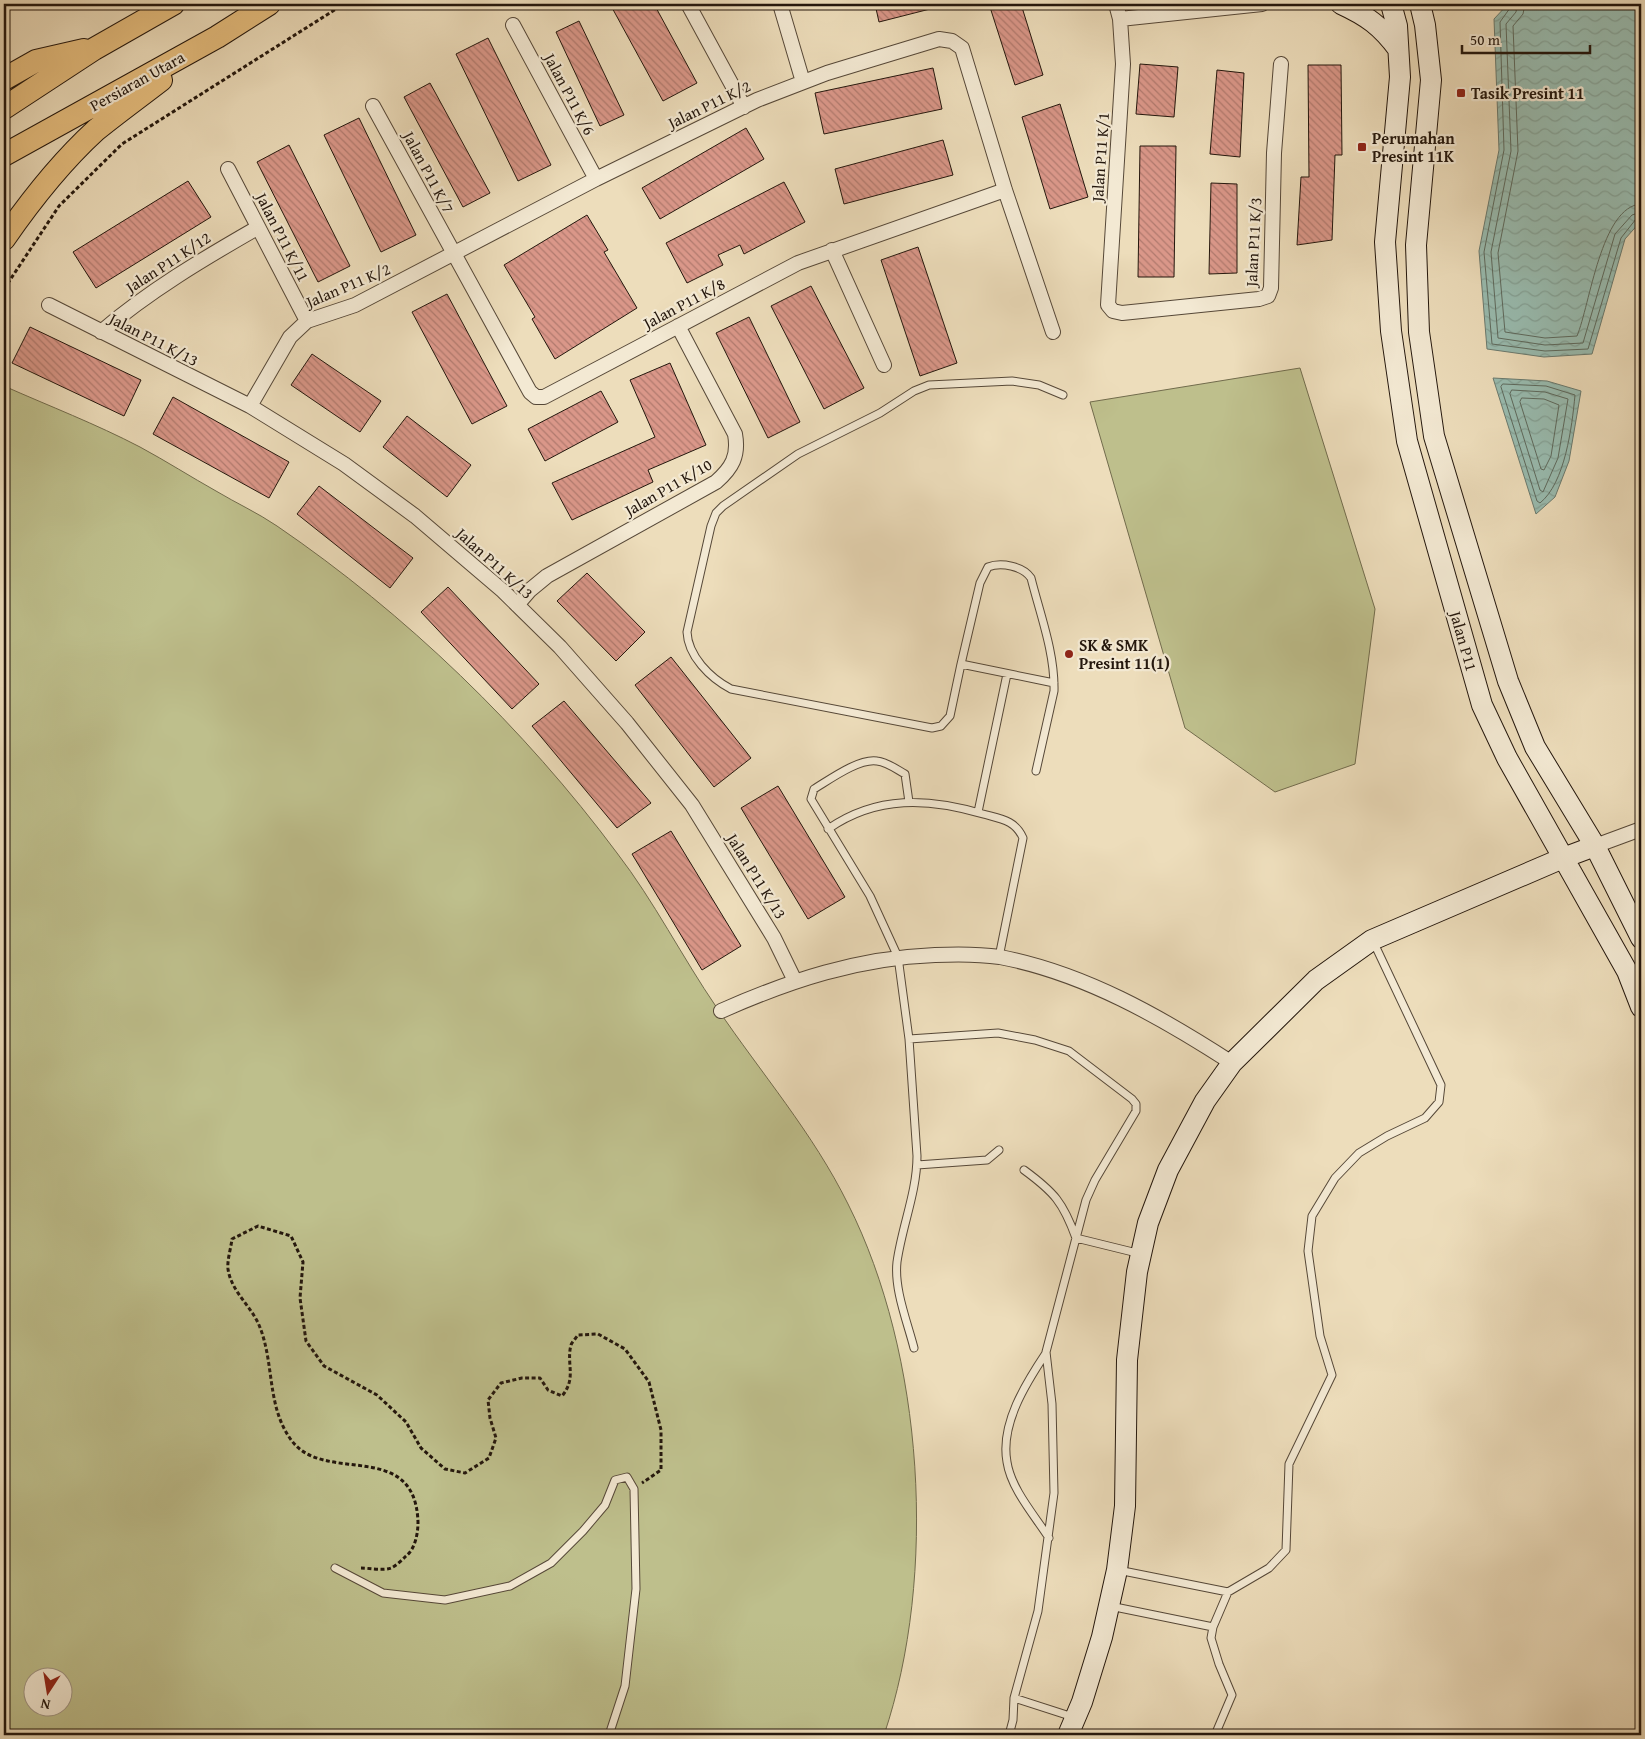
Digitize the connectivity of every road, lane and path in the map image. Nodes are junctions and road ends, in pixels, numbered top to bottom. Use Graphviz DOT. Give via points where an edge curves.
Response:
graph roads {
  1 [pos="20,4"];
  2 [pos="173,4"];
  3 [pos="269,4"];
  4 [pos="344,4"];
  5 [pos="688,4"];
  6 [pos="780,4"];
  7 [pos="1116,4"];
  8 [pos="1262,4"];
  9 [pos="1341,4"];
  10 [pos="1391,4"];
  11 [pos="1408,4"];
  12 [pos="1420,4"];
  13 [pos="4,12"];
  14 [pos="1120,19"];
  15 [pos="513,25"];
  16 [pos="1425,25"];
  17 [pos="217,37"];
  18 [pos="94,49"];
  19 [pos="1398,49"];
  20 [pos="1281,64"];
  21 [pos="4,79"];
  22 [pos="803,82"];
  23 [pos="373,106"];
  24 [pos="744,107"];
  25 [pos="4,108"];
  26 [pos="4,155"];
  27 [pos="228,169"];
  28 [pos="596,179"];
  29 [pos="1005,190"];
  30 [pos="257,228"];
  31 [pos="4,239"];
  32 [pos="832,250"];
  33 [pos="453,255"];
  34 [pos="4,289"];
  35 [pos="49,305"];
  36 [pos="1113,311"];
  37 [pos="307,322"];
  38 [pos="678,326"];
  39 [pos="101,332"];
  40 [pos="1053,332"];
  41 [pos="884,365"];
  42 [pos="1063,395"];
  43 [pos="250,406"];
  44 [pos="517,605"];
  45 [pos="961,664"];
  46 [pos="1007,674"];
  47 [pos="1054,683"];
  48 [pos="1036,771"];
  49 [pos="909,802"];
  50 [pos="978,812"];
  51 [pos="828,829"];
  52 [pos="1641,829"];
  53 [pos="1596,846"];
  54 [pos="1563,858"];
  55 [pos="1641,938"];
  56 [pos="1372,940"];
  57 [pos="898,956"];
  58 [pos="999,957"];
  59 [pos="795,981"];
  60 [pos="1641,1007"];
  61 [pos="721,1011"];
  62 [pos="909,1039"];
  63 [pos="1232,1063"];
  64 [pos="999,1150"];
  65 [pos="917,1165"];
  66 [pos="1024,1170"];
  67 [pos="1076,1238"];
  68 [pos="1141,1254"];
  69 [pos="914,1348"];
  70 [pos="1046,1352"];
  71 [pos="634,1489"];
  72 [pos="1050,1538"];
  73 [pos="335,1568"];
  74 [pos="1117,1570"];
  75 [pos="1228,1592"];
  76 [pos="1109,1606"];
  77 [pos="1213,1627"];
  78 [pos="1014,1698"];
  79 [pos="1072,1727"];
  80 [pos="609,1735"];
  81 [pos="1009,1735"];
  82 [pos="1215,1735"];
  1 -- 13 [label="path"];
  2 -- 18 [label="main road"];
  3 -- 17 [label="main road, Persiaran Utara"];
  4 -- 34 [label="path" via="122,144 59,206"];
  5 -- 24 [label="street"];
  6 -- 22 [label="street"];
  7 -- 14 [label="street, Jalan P11 K/1"];
  8 -- 14 [label="street"];
  9 -- 19 [label="main road" via="1377,25"];
  10 -- 19 [label="main road, Jalan P11" via="1397,26"];
  11 -- 16 [label="main road"];
  12 -- 16 [label="main road, Jalan P11"];
  14 -- 36 [label="street, Jalan P11 K/1" via="1123,64 1108,305"];
  15 -- 28 [label="street, Jalan P11 K/6"];
  16 -- 53 [label="main road, Jalan P11" via="1431,80 1416,245 1419,332 1434,436 1508,681 1535,747"];
  17 -- 26 [label="main road, Persiaran Utara"];
  17 -- 31 [label="main road" via="96,130 28,204"];
  18 -- 21 [label="main road" via="36,61"];
  18 -- 25 [label="main road"];
  19 -- 54 [label="main road, Jalan P11" via="1400,77 1385,242 1391,331 1407,441 1482,705 1507,758"];
  20 -- 36 [label="street, Jalan P11 K/3" via="1274,153 1271,288 1268,296 1122,313"];
  22 -- 24 [label="street, Jalan P11 K/2"];
  22 -- 29 [label="street, Jalan P11 K/2" via="939,39 952,41 962,48"];
  23 -- 33 [label="street, Jalan P11 K/7"];
  24 -- 28 [label="street, Jalan P11 K/2"];
  27 -- 30 [label="street, Jalan P11 K/11"];
  28 -- 33 [label="street, Jalan P11 K/2"];
  29 -- 32 [label="street, Jalan P11 K/8"];
  29 -- 40 [label="street, Jalan P11 K/2"];
  30 -- 37 [label="street, Jalan P11 K/11"];
  30 -- 39 [label="street, Jalan P11 K/12" via="128,309"];
  32 -- 38 [label="street, Jalan P11 K/8" via="798,263"];
  32 -- 41 [label="street"];
  33 -- 37 [label="street, Jalan P11 K/2" via="355,305"];
  33 -- 38 [label="street, Jalan P11 K/8" via="530,392 536,397 544,396"];
  35 -- 39 [label="street, Jalan P11 K/13"];
  37 -- 43 [label="street, Jalan P11 K/2" via="290,337"];
  38 -- 44 [label="street, Jalan P11 K/10" via="734,434 736,460 716,482 547,576"];
  39 -- 43 [label="street, Jalan P11 K/13"];
  42 -- 45 [label="lane" via="1039,385 1012,381 929,385 798,454 723,506 711,526 687,632 688,643 713,676 731,689 932,728 941,726 950,716"];
  43 -- 44 [label="street, Jalan P11 K/13" via="344,464 415,516"];
  44 -- 59 [label="street, Jalan P11 K/13" via="560,647 627,723 692,805 774,938"];
  45 -- 46 [label="lane"];
  45 -- 47 [label="lane" via="984,572 994,565 1018,568 1030,578"];
  46 -- 47 [label="lane"];
  46 -- 50 [label="lane"];
  47 -- 48 [label="lane"];
  49 -- 50 [label="lane" via="948,804"];
  49 -- 51 [label="lane" via="868,808"];
  49 -- 51 [label="lane" via="905,774 876,760 852,767 814,789 812,794 811,798"];
  50 -- 58 [label="lane" via="1010,821 1019,828 1023,838"];
  51 -- 57 [label="lane" via="870,896"];
  52 -- 53 [label="street"];
  53 -- 54 [label="main road"];
  53 -- 55 [label="main road, Jalan P11"];
  54 -- 56 [label="main road"];
  54 -- 60 [label="main road, Jalan P11" via="1627,971"];
  56 -- 63 [label="main road" via="1316,980"];
  56 -- 75 [label="lane" via="1441,1085 1440,1102 1425,1118 1359,1153 1335,1178 1312,1216 1308,1251 1310,1268 1320,1336 1332,1375 1289,1464 1286,1550 1269,1568"];
  57 -- 58 [label="street" via="953,954"];
  57 -- 59 [label="street" via="857,963"];
  57 -- 62 [label="lane"];
  58 -- 63 [label="street" via="1048,970 1105,991 1179,1028"];
  59 -- 61 [label="street"];
  62 -- 65 [label="lane"];
  62 -- 67 [label="lane" via="998,1033 1036,1040 1069,1051 1132,1099 1136,1111 1095,1180"];
  63 -- 68 [label="main road" via="1205,1101 1168,1170 1148,1223"];
  64 -- 65 [label="lane" via="987,1160"];
  65 -- 69 [label="lane" via="897,1263 898,1284"];
  66 -- 67 [label="lane" via="1048,1188 1066,1209"];
  67 -- 68 [label="lane"];
  67 -- 70 [label="lane"];
  68 -- 74 [label="main road" via="1131,1307 1125,1506"];
  70 -- 72 [label="lane" via="1052,1404 1054,1493"];
  70 -- 72 [label="lane" via="1012,1418 1006,1462 1014,1484"];
  71 -- 73 [label="lane" via="627,1477 615,1480 605,1506 583,1531 551,1562 510,1586 445,1600 383,1593"];
  71 -- 73 [label="path" via="661,1470 661,1430 649,1382 624,1349 598,1334 578,1335 571,1346 572,1370 562,1396 548,1390 540,1378 501,1383 488,1400 496,1438 489,1458 466,1473 445,1469 421,1448 406,1422 377,1396 324,1366 306,1341 300,1298 303,1262 291,1236 258,1226 232,1239 228,1269 241,1300 258,1324 269,1361 278,1417 292,1442 317,1458 379,1468 404,1481 418,1507 418,1531 412,1552 391,1568"];
  71 -- 80 [label="lane" via="636,1589 625,1686"];
  72 -- 78 [label="lane" via="1038,1611"];
  74 -- 75 [label="lane"];
  74 -- 76 [label="main road"];
  75 -- 77 [label="lane"];
  76 -- 77 [label="lane"];
  76 -- 79 [label="main road"];
  77 -- 82 [label="lane" via="1211,1638 1232,1695"];
  78 -- 79 [label="lane"];
  78 -- 81 [label="lane"];
}
